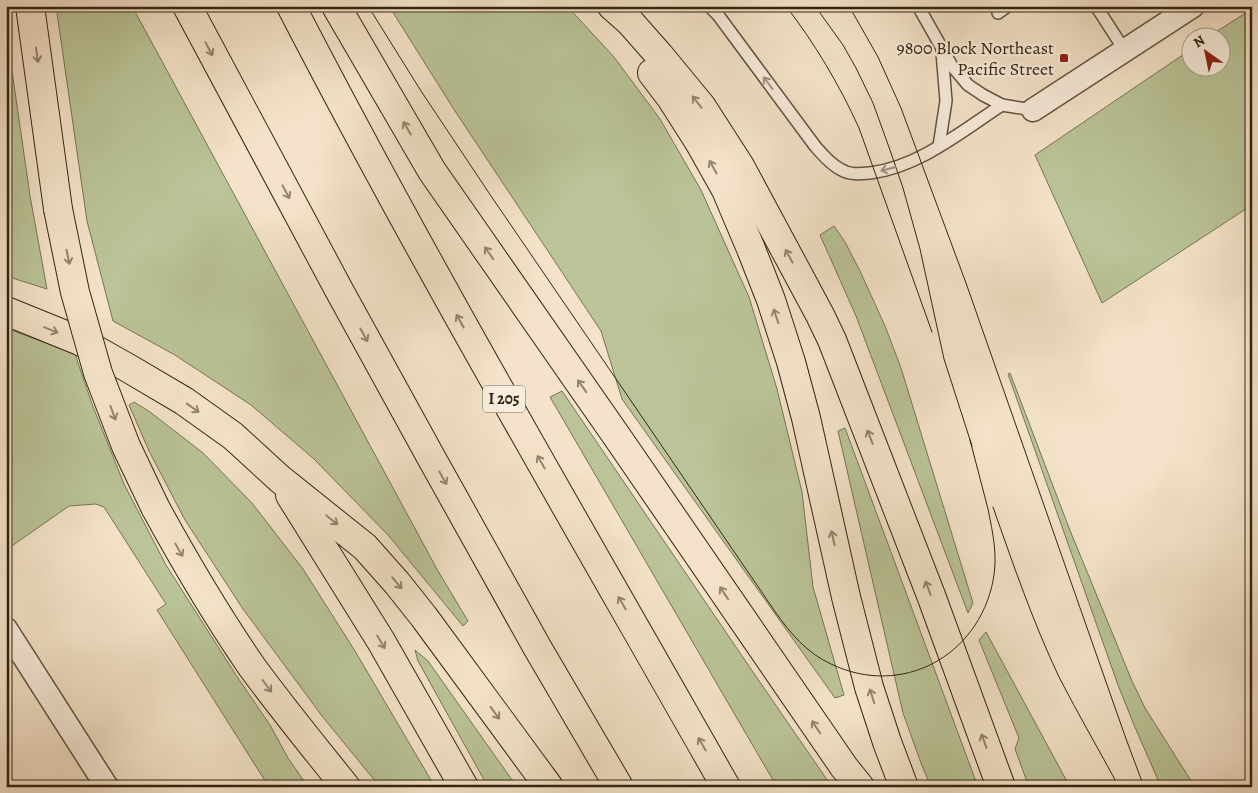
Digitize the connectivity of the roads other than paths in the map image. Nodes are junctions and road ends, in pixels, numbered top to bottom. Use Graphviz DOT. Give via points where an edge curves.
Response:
graph roads {
  1 [pos="30,6"];
  2 [pos="187,6"];
  3 [pos="291,6"];
  4 [pos="336,6"];
  5 [pos="601,6"];
  6 [pos="612,6"];
  7 [pos="709,6"];
  8 [pos="918,6"];
  9 [pos="1008,6"];
  10 [pos="1096,6"];
  11 [pos="1193,6"];
  12 [pos="998,14"];
  13 [pos="941,47"];
  14 [pos="1125,51"];
  15 [pos="1002,105"];
  16 [pos="1033,110"];
  17 [pos="939,146"];
  18 [pos="6,311"];
  19 [pos="280,479"];
  20 [pos="6,629"];
  21 [pos="108,787"];
  22 [pos="346,787"];
  23 [pos="464,787"];
  24 [pos="549,787"];
  25 [pos="619,787"];
  26 [pos="726,787"];
  27 [pos="860,787"];
  28 [pos="904,787"];
  29 [pos="1000,787"];
  1 -- 22 [label="highway, one-way, bridge" via="58,209 75,292 98,373 126,446 196,580 244,654"];
  2 -- 25 [label="highway, one-way" via="330,273 537,647"];
  26 -- 3 [label="highway, I 205, one-way" via="491,376"];
  27 -- 4 [label="highway, one-way" via="432,171"];
  28 -- 5 [label="highway, one-way" via="869,687 792,362 751,249 726,190 699,142"];
  29 -- 6 [label="highway, one-way" via="921,570 820,315 740,166 702,107 630,22"];
  17 -- 7 [label="lane, one-way" via="900,166 855,175 840,170 814,146"];
  8 -- 13 [label="lane"];
  9 -- 12 [label="lane"];
  10 -- 14 [label="lane"];
  11 -- 14 [label="street"];
  13 -- 15 [label="lane" via="968,85"];
  13 -- 17 [label="lane" via="946,101"];
  14 -- 16 [label="street"];
  15 -- 16 [label="lane"];
  15 -- 17 [label="lane"];
  18 -- 19 [label="highway, one-way" via="80,341 176,397 233,436"];
  19 -- 23 [label="highway, one-way" via="381,641"];
  19 -- 24 [label="highway, one-way" via="365,547 397,583"];
  20 -- 21 [label="street"];
}
